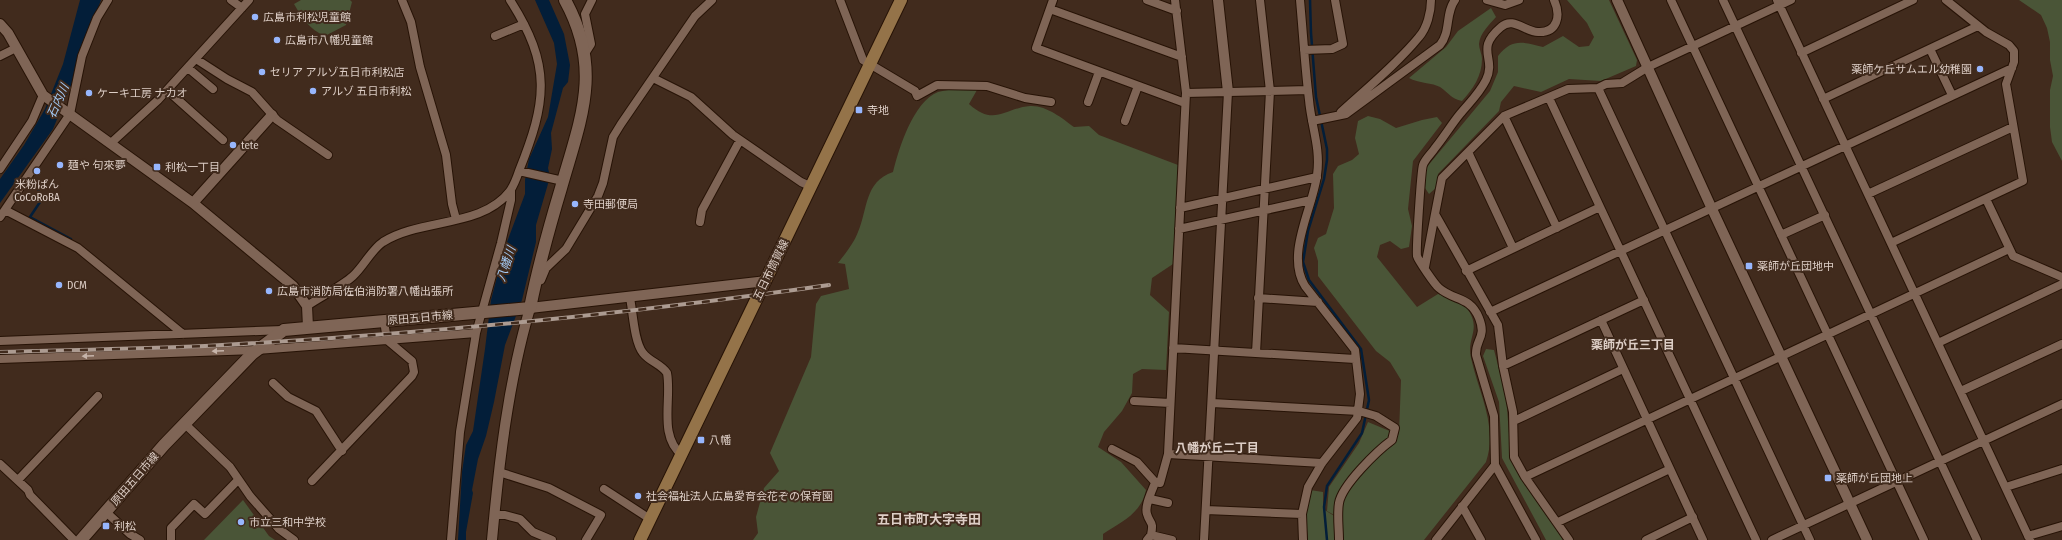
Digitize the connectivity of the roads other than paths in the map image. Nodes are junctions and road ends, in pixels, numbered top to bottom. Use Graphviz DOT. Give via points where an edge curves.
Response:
graph roads {
  1 [pos="108,0"];
  2 [pos="231,0"];
  3 [pos="249,0"];
  4 [pos="402,0"];
  5 [pos="510,0"];
  6 [pos="565,0"];
  7 [pos="592,0"];
  8 [pos="712,0"];
  9 [pos="840,0"];
  10 [pos="901,0"];
  11 [pos="1053,0"];
  12 [pos="1147,0"];
  13 [pos="1175,0"];
  14 [pos="1218,0"];
  15 [pos="1260,0"];
  16 [pos="1300,0"];
  17 [pos="1335,0"];
  18 [pos="1431,0"];
  19 [pos="1455,0"];
  20 [pos="1486,0"];
  21 [pos="1518,0"];
  22 [pos="1554,0"];
  23 [pos="1617,0"];
  24 [pos="1671,0"];
  25 [pos="1723,0"];
  26 [pos="1791,0"];
  27 [pos="1913,0"];
  28 [pos="1946,0"];
  29 [pos="1778,3"];
  30 [pos="242,8"];
  31 [pos="1050,9"];
  32 [pos="1177,11"];
  33 [pos="0,24"];
  34 [pos="524,24"];
  35 [pos="1736,26"];
  36 [pos="1978,26"];
  37 [pos="495,36"];
  38 [pos="1692,46"];
  39 [pos="16,48"];
  40 [pos="1930,49"];
  41 [pos="1306,50"];
  42 [pos="1801,53"];
  43 [pos="584,55"];
  44 [pos="0,56"];
  45 [pos="1182,57"];
  46 [pos="196,59"];
  47 [pos="870,65"];
  48 [pos="1648,67"];
  49 [pos="188,68"];
  50 [pos="2012,68"];
  51 [pos="1099,72"];
  52 [pos="654,78"];
  53 [pos="1138,86"];
  54 [pos="1598,88"];
  55 [pos="213,89"];
  56 [pos="167,90"];
  57 [pos="1270,90"];
  58 [pos="1308,90"];
  59 [pos="1228,92"];
  60 [pos="1186,93"];
  61 [pos="1952,95"];
  62 [pos="45,96"];
  63 [pos="1549,98"];
  64 [pos="1823,99"];
  65 [pos="1051,102"];
  66 [pos="1088,102"];
  67 [pos="1185,103"];
  68 [pos="68,112"];
  69 [pos="272,115"];
  70 [pos="1338,115"];
  71 [pos="1504,116"];
  72 [pos="1125,121"];
  73 [pos="1314,121"];
  74 [pos="2013,127"];
  75 [pos="223,140"];
  76 [pos="740,140"];
  77 [pos="112,143"];
  78 [pos="1845,146"];
  79 [pos="1468,152"];
  80 [pos="328,154"];
  81 [pos="1802,166"];
  82 [pos="1,167"];
  83 [pos="521,172"];
  84 [pos="1317,177"];
  85 [pos="561,180"];
  86 [pos="812,187"];
  87 [pos="1758,187"];
  88 [pos="511,190"];
  89 [pos="1263,190"];
  90 [pos="1868,194"];
  91 [pos="1222,198"];
  92 [pos="1986,198"];
  93 [pos="1311,200"];
  94 [pos="194,203"];
  95 [pos="1600,207"];
  96 [pos="1180,208"];
  97 [pos="1712,209"];
  98 [pos="1263,210"];
  99 [pos="2,213"];
  100 [pos="1435,214"];
  101 [pos="1825,215"];
  102 [pos="456,219"];
  103 [pos="1221,220"];
  104 [pos="700,222"];
  105 [pos="1557,228"];
  106 [pos="1179,229"];
  107 [pos="1664,231"];
  108 [pos="1781,235"];
  109 [pos="1891,243"];
  110 [pos="1513,248"];
  111 [pos="2009,248"];
  112 [pos="1621,251"];
  113 [pos="1425,267"];
  114 [pos="1466,270"];
  115 [pos="2062,277"];
  116 [pos="766,281"];
  117 [pos="2062,284"];
  118 [pos="1914,293"];
  119 [pos="630,298"];
  120 [pos="1258,298"];
  121 [pos="1644,300"];
  122 [pos="1318,302"];
  123 [pos="307,306"];
  124 [pos="528,306"];
  125 [pos="1490,312"];
  126 [pos="483,314"];
  127 [pos="1871,314"];
  128 [pos="1600,320"];
  129 [pos="384,321"];
  130 [pos="308,326"];
  131 [pos="284,330"];
  132 [pos="476,333"];
  133 [pos="183,334"];
  134 [pos="1827,334"];
  135 [pos="387,340"];
  136 [pos="0,341"];
  137 [pos="1938,343"];
  138 [pos="2062,344"];
  139 [pos="1173,348"];
  140 [pos="257,350"];
  141 [pos="1214,350"];
  142 [pos="1256,353"];
  143 [pos="1781,356"];
  144 [pos="0,359"];
  145 [pos="1355,359"];
  146 [pos="1503,366"];
  147 [pos="1623,369"];
  148 [pos="1734,378"];
  149 [pos="273,382"];
  150 [pos="1961,392"];
  151 [pos="98,396"];
  152 [pos="1690,398"];
  153 [pos="1134,401"];
  154 [pos="1170,403"];
  155 [pos="1212,403"];
  156 [pos="2062,404"];
  157 [pos="1359,411"];
  158 [pos="1647,419"];
  159 [pos="1514,421"];
  160 [pos="185,424"];
  161 [pos="1983,441"];
  162 [pos="1112,449"];
  163 [pos="342,451"];
  164 [pos="1168,454"];
  165 [pos="682,455"];
  166 [pos="1209,456"];
  167 [pos="1939,461"];
  168 [pos="1322,463"];
  169 [pos="0,464"];
  170 [pos="1494,465"];
  171 [pos="1670,469"];
  172 [pos="2062,469"];
  173 [pos="499,472"];
  174 [pos="1525,477"];
  175 [pos="18,480"];
  176 [pos="238,480"];
  177 [pos="312,481"];
  178 [pos="1155,482"];
  179 [pos="1896,482"];
  180 [pos="2006,488"];
  181 [pos="604,490"];
  182 [pos="1150,499"];
  183 [pos="1168,503"];
  184 [pos="1849,503"];
  185 [pos="1462,506"];
  186 [pos="1206,510"];
  187 [pos="106,512"];
  188 [pos="1302,514"];
  189 [pos="494,515"];
  190 [pos="1693,518"];
  191 [pos="650,519"];
  192 [pos="1558,522"];
  193 [pos="1803,526"];
  194 [pos="2062,526"];
  195 [pos="1149,538"];
  196 [pos="2029,538"];
  197 [pos="74,540"];
  198 [pos="81,540"];
  199 [pos="140,540"];
  200 [pos="171,540"];
  201 [pos="294,540"];
  202 [pos="451,540"];
  203 [pos="492,540"];
  204 [pos="552,540"];
  205 [pos="586,540"];
  206 [pos="640,540"];
  207 [pos="1172,540"];
  208 [pos="1204,540"];
  209 [pos="1303,540"];
  210 [pos="1339,540"];
  211 [pos="1436,540"];
  212 [pos="1481,540"];
  213 [pos="1536,540"];
  214 [pos="1569,540"];
  215 [pos="1646,540"];
  216 [pos="1703,540"];
  217 [pos="1756,540"];
  218 [pos="1772,540"];
  219 [pos="1810,540"];
  220 [pos="1867,540"];
  221 [pos="1924,540"];
  222 [pos="1977,540"];
  1 -- 68 [label="street" via="97,18 82,56"];
  2 -- 30 [label="street"];
  3 -- 30 [label="street"];
  4 -- 102 [label="street" via="411,22 420,67 446,155"];
  5 -- 34 [label="street"];
  6 -- 43 [label="main road" via="578,28"];
  7 -- 43 [label="street" via="585,14 590,44"];
  8 -- 52 [label="street" via="695,16"];
  9 -- 47 [label="street" via="863,60"];
  10 -- 47 [label="main road, 五日市筒賀線"];
  11 -- 31 [label="street"];
  12 -- 32 [label="street"];
  13 -- 32 [label="street"];
  14 -- 59 [label="street"];
  15 -- 57 [label="street"];
  16 -- 41 [label="street"];
  17 -- 41 [label="street" via="1343,44 1332,49"];
  18 -- 70 [label="street" via="1429,16 1420,36"];
  19 -- 70 [label="street" via="1446,35 1440,44 1346,114"];
  20 -- 21 [label="street" via="1505,6"];
  22 -- 113 [label="street" via="1558,17 1555,24 1548,29 1537,32 1518,24 1508,23 1488,41 1486,47 1489,72 1480,92 1460,114 1423,165 1417,256"];
  23 -- 48 [label="street"];
  24 -- 38 [label="street"];
  25 -- 35 [label="street"];
  26 -- 29 [label="street"];
  27 -- 42 [label="street"];
  28 -- 36 [label="street"];
  29 -- 35 [label="street"];
  29 -- 42 [label="street"];
  30 -- 46 [label="street"];
  31 -- 45 [label="street"];
  31 -- 51 [label="street" via="1036,48"];
  32 -- 45 [label="street"];
  33 -- 39 [label="street"];
  34 -- 37 [label="street"];
  34 -- 83 [label="street" via="539,59 541,88 532,136"];
  35 -- 38 [label="street"];
  35 -- 81 [label="street"];
  36 -- 40 [label="street"];
  36 -- 50 [label="street" via="2013,48 2015,58"];
  38 -- 48 [label="street"];
  38 -- 87 [label="street"];
  39 -- 44 [label="street"];
  39 -- 62 [label="street"];
  40 -- 61 [label="street"];
  40 -- 64 [label="street"];
  41 -- 58 [label="street"];
  42 -- 64 [label="street"];
  43 -- 85 [label="main road" via="584,105"];
  45 -- 60 [label="street"];
  46 -- 49 [label="street"];
  46 -- 69 [label="street" via="252,92"];
  47 -- 65 [label="street" via="915,91 917,96 937,85 987,86 1025,98"];
  47 -- 86 [label="main road, 五日市筒賀線"];
  48 -- 54 [label="street" via="1622,83 1606,84"];
  48 -- 97 [label="street"];
  49 -- 55 [label="street"];
  49 -- 56 [label="street"];
  50 -- 61 [label="street"];
  50 -- 74 [label="street" via="2006,84"];
  51 -- 53 [label="street"];
  51 -- 66 [label="street"];
  52 -- 76 [label="street" via="691,98"];
  52 -- 124 [label="street" via="613,137 598,196 566,249 542,274 538,296"];
  53 -- 67 [label="street"];
  53 -- 72 [label="street"];
  54 -- 63 [label="street" via="1572,88"];
  54 -- 107 [label="street"];
  56 -- 75 [label="street"];
  56 -- 77 [label="street"];
  57 -- 58 [label="street"];
  57 -- 59 [label="street"];
  57 -- 89 [label="street"];
  58 -- 73 [label="street"];
  59 -- 60 [label="street"];
  59 -- 91 [label="street"];
  60 -- 67 [label="street"];
  61 -- 78 [label="street"];
  62 -- 68 [label="street"];
  62 -- 82 [label="street" via="32,121"];
  63 -- 71 [label="street"];
  63 -- 95 [label="street"];
  64 -- 78 [label="street"];
  67 -- 96 [label="street"];
  68 -- 77 [label="street"];
  68 -- 99 [label="street"];
  69 -- 80 [label="street"];
  69 -- 94 [label="street"];
  70 -- 73 [label="street"];
  71 -- 79 [label="street"];
  71 -- 105 [label="street"];
  73 -- 84 [label="street" via="1319,156"];
  74 -- 90 [label="street"];
  74 -- 92 [label="street" via="2023,181"];
  76 -- 86 [label="street"];
  76 -- 104 [label="street" via="702,210"];
  77 -- 94 [label="street"];
  78 -- 81 [label="street"];
  78 -- 90 [label="street"];
  79 -- 100 [label="street" via="1442,178"];
  79 -- 110 [label="street"];
  81 -- 87 [label="street"];
  81 -- 101 [label="street"];
  83 -- 85 [label="street"];
  83 -- 88 [label="street"];
  84 -- 89 [label="street"];
  84 -- 93 [label="street"];
  85 -- 124 [label="main road"];
  86 -- 116 [label="main road, 五日市筒賀線"];
  87 -- 97 [label="street"];
  87 -- 108 [label="street"];
  88 -- 102 [label="street" via="494,205 478,214"];
  88 -- 126 [label="street" via="510,204"];
  89 -- 91 [label="street"];
  89 -- 98 [label="street"];
  90 -- 109 [label="street"];
  91 -- 96 [label="street"];
  91 -- 103 [label="street"];
  92 -- 109 [label="street"];
  92 -- 111 [label="street"];
  93 -- 98 [label="street"];
  93 -- 122 [label="street" via="1299,249 1298,264 1301,279"];
  94 -- 123 [label="street" via="293,286"];
  95 -- 105 [label="street"];
  95 -- 112 [label="street"];
  96 -- 106 [label="street"];
  97 -- 107 [label="street"];
  97 -- 143 [label="street"];
  98 -- 103 [label="street"];
  98 -- 120 [label="street"];
  99 -- 133 [label="street" via="78,248"];
  100 -- 113 [label="street"];
  100 -- 114 [label="street"];
  101 -- 108 [label="street"];
  101 -- 127 [label="street"];
  102 -- 123 [label="street" via="409,230 383,243 350,278"];
  103 -- 106 [label="street"];
  103 -- 141 [label="street"];
  105 -- 110 [label="street"];
  106 -- 139 [label="street"];
  107 -- 112 [label="street"];
  107 -- 148 [label="street"];
  108 -- 134 [label="street"];
  109 -- 118 [label="street"];
  110 -- 114 [label="street"];
  111 -- 115 [label="street" via="2013,256"];
  111 -- 118 [label="street"];
  112 -- 121 [label="street"];
  112 -- 125 [label="street"];
  113 -- 170 [label="street" via="1439,288 1472,306 1480,319 1482,334 1476,347 1476,355 1494,416"];
  114 -- 125 [label="street"];
  116 -- 119 [label="street"];
  116 -- 165 [label="main road, 五日市筒賀線"];
  117 -- 137 [label="street"];
  118 -- 127 [label="street"];
  118 -- 137 [label="street"];
  119 -- 124 [label="street"];
  119 -- 165 [label="street" via="638,344 642,352 668,373 669,435 674,449"];
  120 -- 122 [label="street"];
  120 -- 142 [label="street"];
  121 -- 128 [label="street"];
  121 -- 152 [label="street"];
  122 -- 145 [label="street" via="1355,350"];
  123 -- 130 [label="street"];
  124 -- 126 [label="main road, 原田五日市線"];
  124 -- 173 [label="street" via="512,385"];
  125 -- 146 [label="street" via="1498,325"];
  126 -- 129 [label="main road, 原田五日市線"];
  126 -- 132 [label="street"];
  127 -- 134 [label="street"];
  127 -- 167 [label="street"];
  128 -- 146 [label="street"];
  128 -- 147 [label="street"];
  129 -- 130 [label="main road, 原田五日市線"];
  129 -- 135 [label="street"];
  130 -- 131 [label="main road, 原田五日市線"];
  131 -- 133 [label="street"];
  131 -- 140 [label="main road, 原田五日市線"];
  132 -- 135 [label="street"];
  132 -- 202 [label="street" via="460,432"];
  133 -- 136 [label="street"];
  134 -- 143 [label="street"];
  134 -- 179 [label="street"];
  135 -- 140 [label="street"];
  135 -- 163 [label="street" via="412,361 414,372"];
  137 -- 150 [label="street"];
  138 -- 150 [label="street"];
  139 -- 141 [label="street"];
  139 -- 154 [label="street"];
  140 -- 144 [label="street, one-way"];
  140 -- 160 [label="main road, 原田五日市線"];
  141 -- 142 [label="street"];
  141 -- 155 [label="street"];
  142 -- 145 [label="street"];
  143 -- 148 [label="street"];
  143 -- 184 [label="street"];
  145 -- 157 [label="street" via="1360,394"];
  146 -- 159 [label="street"];
  147 -- 158 [label="street"];
  147 -- 159 [label="street"];
  148 -- 152 [label="street"];
  148 -- 193 [label="street"];
  149 -- 163 [label="street" via="288,397 316,411"];
  150 -- 161 [label="street"];
  151 -- 175 [label="street"];
  152 -- 158 [label="street"];
  152 -- 217 [label="street"];
  153 -- 154 [label="street"];
  154 -- 164 [label="street"];
  155 -- 157 [label="street"];
  155 -- 166 [label="street"];
  156 -- 161 [label="street"];
  157 -- 168 [label="street" via="1357,418"];
  157 -- 210 [label="street" via="1376,416 1395,428 1395,435 1368,460 1344,491 1339,502"];
  158 -- 171 [label="street"];
  158 -- 174 [label="street"];
  159 -- 174 [label="street" via="1514,457"];
  160 -- 176 [label="street" via="230,467"];
  160 -- 187 [label="main road, 原田五日市線"];
  161 -- 167 [label="street"];
  161 -- 180 [label="street"];
  162 -- 178 [label="street" via="1137,462"];
  163 -- 177 [label="street"];
  164 -- 166 [label="street"];
  164 -- 178 [label="street" via="1160,483"];
  165 -- 191 [label="main road, 五日市筒賀線"];
  166 -- 168 [label="street"];
  166 -- 186 [label="street"];
  167 -- 179 [label="street"];
  167 -- 222 [label="street"];
  168 -- 188 [label="street" via="1308,487"];
  169 -- 175 [label="street"];
  170 -- 185 [label="street"];
  170 -- 213 [label="street"];
  171 -- 190 [label="street"];
  171 -- 192 [label="street"];
  172 -- 180 [label="street"];
  173 -- 189 [label="street"];
  173 -- 205 [label="street" via="549,488 600,515"];
  174 -- 192 [label="street"];
  175 -- 197 [label="street" via="41,508"];
  176 -- 200 [label="street" via="205,514 194,504 171,528"];
  176 -- 201 [label="street" via="279,529"];
  178 -- 182 [label="street"];
  179 -- 184 [label="street"];
  179 -- 221 [label="street"];
  180 -- 196 [label="street"];
  181 -- 191 [label="street"];
  182 -- 183 [label="street"];
  182 -- 195 [label="street" via="1146,512 1153,523"];
  184 -- 193 [label="street"];
  184 -- 220 [label="street"];
  185 -- 211 [label="street"];
  185 -- 212 [label="street"];
  186 -- 188 [label="street"];
  186 -- 208 [label="street"];
  187 -- 198 [label="main road, 原田五日市線"];
  187 -- 199 [label="street"];
  188 -- 209 [label="street"];
  189 -- 203 [label="street"];
  189 -- 204 [label="street" via="520,518 533,532"];
  190 -- 215 [label="street"];
  190 -- 216 [label="street"];
  191 -- 206 [label="main road, 五日市筒賀線"];
  192 -- 214 [label="street"];
  193 -- 218 [label="street"];
  193 -- 219 [label="street"];
  194 -- 196 [label="street"];
  195 -- 207 [label="street"];
}
